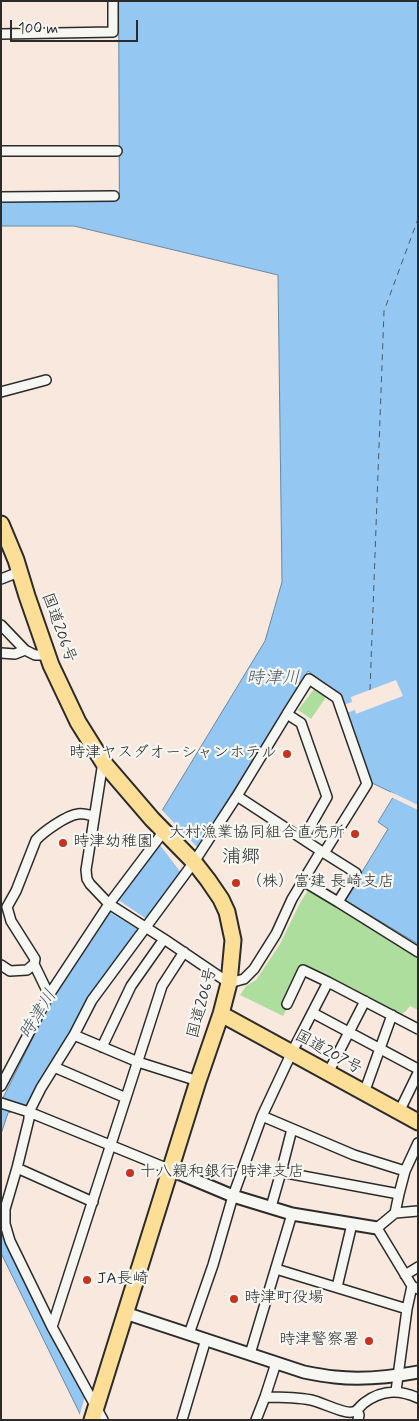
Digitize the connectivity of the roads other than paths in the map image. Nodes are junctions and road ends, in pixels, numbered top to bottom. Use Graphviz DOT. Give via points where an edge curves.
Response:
graph roads {
  1 [pos="113,1"];
  2 [pos="1,34"];
  3 [pos="1,151"];
  4 [pos="117,151"];
  5 [pos="114,196"];
  6 [pos="1,197"];
  7 [pos="46,380"];
  8 [pos="1,392"];
  9 [pos="1,524"];
  10 [pos="19,572"];
  11 [pos="1,579"];
  12 [pos="1,625"];
  13 [pos="25,650"];
  14 [pos="1,653"];
  15 [pos="48,656"];
  16 [pos="287,714"];
  17 [pos="103,762"];
  18 [pos="237,796"];
  19 [pos="94,816"];
  20 [pos="164,831"];
  21 [pos="302,839"];
  22 [pos="322,852"];
  23 [pos="194,862"];
  24 [pos="303,881"];
  25 [pos="338,902"];
  26 [pos="109,904"];
  27 [pos="4,908"];
  28 [pos="146,927"];
  29 [pos="164,939"];
  30 [pos="184,952"];
  31 [pos="418,952"];
  32 [pos="34,964"];
  33 [pos="1,965"];
  34 [pos="230,982"];
  35 [pos="328,982"];
  36 [pos="49,995"];
  37 [pos="365,1000"];
  38 [pos="287,1004"];
  39 [pos="312,1013"];
  40 [pos="221,1014"];
  41 [pos="392,1015"];
  42 [pos="418,1029"];
  43 [pos="349,1033"];
  44 [pos="74,1035"];
  45 [pos="102,1047"];
  46 [pos="380,1049"];
  47 [pos="292,1052"];
  48 [pos="138,1062"];
  49 [pos="54,1067"];
  50 [pos="418,1069"];
  51 [pos="418,1073"];
  52 [pos="328,1074"];
  53 [pos="198,1081"];
  54 [pos="1,1086"];
  55 [pos="364,1093"];
  56 [pos="126,1098"];
  57 [pos="1,1103"];
  58 [pos="29,1112"];
  59 [pos="399,1112"];
  60 [pos="262,1116"];
  61 [pos="418,1122"];
  62 [pos="292,1129"];
  63 [pos="418,1143"];
  64 [pos="112,1146"];
  65 [pos="17,1168"];
  66 [pos="171,1170"];
  67 [pos="405,1171"];
  68 [pos="281,1172"];
  69 [pos="398,1194"];
  70 [pos="233,1196"];
  71 [pos="93,1202"];
  72 [pos="271,1207"];
  73 [pos="418,1211"];
  74 [pos="395,1213"];
  75 [pos="292,1214"];
  76 [pos="352,1224"];
  77 [pos="377,1228"];
  78 [pos="418,1267"];
  79 [pos="276,1269"];
  80 [pos="406,1275"];
  81 [pos="337,1287"];
  82 [pos="415,1287"];
  83 [pos="407,1309"];
  84 [pos="125,1313"];
  85 [pos="52,1327"];
  86 [pos="189,1334"];
  87 [pos="206,1340"];
  88 [pos="250,1354"];
  89 [pos="276,1363"];
  90 [pos="418,1372"];
  91 [pos="398,1376"];
  92 [pos="396,1391"];
  93 [pos="265,1397"];
  94 [pos="418,1398"];
  95 [pos="357,1410"];
  96 [pos="97,1414"];
  97 [pos="182,1420"];
  98 [pos="256,1420"];
  99 [pos="358,1420"];
  1 -- 2 [label="street" via="113,32"];
  3 -- 4 [label="street"];
  5 -- 6 [label="street"];
  7 -- 8 [label="street"];
  9 -- 10 [label="highway, 国道206号"];
  10 -- 11 [label="street"];
  10 -- 15 [label="highway, 国道206号"];
  12 -- 13 [label="street"];
  13 -- 14 [label="street" via="15,654"];
  13 -- 15 [label="street"];
  15 -- 17 [label="highway, 国道206号" via="78,722"];
  16 -- 18 [label="street"];
  16 -- 21 [label="street" via="302,724 327,797"];
  16 -- 22 [label="street" via="309,679 337,698 366,784"];
  17 -- 19 [label="street"];
  17 -- 20 [label="highway, 国道206号"];
  18 -- 21 [label="street"];
  18 -- 23 [label="street"];
  19 -- 26 [label="street" via="87,879"];
  19 -- 27 [label="street" via="77,814 42,833 36,840 16,891"];
  20 -- 23 [label="highway, 国道206号"];
  20 -- 26 [label="street"];
  21 -- 22 [label="street"];
  22 -- 24 [label="street"];
  22 -- 25 [label="street" via="356,873"];
  23 -- 28 [label="street"];
  23 -- 34 [label="highway, 国道206号" via="227,912 233,940"];
  24 -- 25 [label="street"];
  24 -- 34 [label="street" via="254,969 244,978"];
  25 -- 31 [label="street"];
  26 -- 28 [label="street"];
  26 -- 36 [label="street"];
  27 -- 32 [label="street" via="35,959"];
  28 -- 29 [label="street"];
  28 -- 44 [label="street" via="92,1000"];
  29 -- 30 [label="street"];
  29 -- 45 [label="street" via="131,986"];
  30 -- 34 [label="street"];
  30 -- 48 [label="street" via="162,986"];
  32 -- 33 [label="street" via="27,970 10,971"];
  32 -- 36 [label="street"];
  34 -- 40 [label="highway, 国道206号"];
  35 -- 37 [label="street"];
  35 -- 38 [label="street" via="303,970"];
  35 -- 39 [label="street"];
  36 -- 54 [label="street"];
  37 -- 41 [label="street"];
  37 -- 43 [label="street"];
  39 -- 43 [label="street"];
  39 -- 47 [label="street"];
  40 -- 47 [label="highway, 国道207号"];
  40 -- 53 [label="highway, 国道206号"];
  41 -- 42 [label="street"];
  41 -- 46 [label="street"];
  43 -- 46 [label="street"];
  43 -- 52 [label="street"];
  44 -- 45 [label="street"];
  44 -- 49 [label="street"];
  45 -- 48 [label="street"];
  46 -- 50 [label="street"];
  46 -- 55 [label="street"];
  47 -- 52 [label="highway, 国道207号"];
  47 -- 60 [label="street"];
  48 -- 53 [label="street"];
  48 -- 56 [label="street"];
  49 -- 56 [label="street"];
  49 -- 58 [label="street"];
  51 -- 59 [label="street"];
  52 -- 55 [label="highway, 国道207号"];
  53 -- 66 [label="highway, 国道206号"];
  55 -- 59 [label="highway, 国道207号"];
  56 -- 64 [label="street"];
  57 -- 58 [label="street"];
  58 -- 64 [label="street"];
  58 -- 65 [label="street"];
  59 -- 61 [label="highway, 国道207号"];
  60 -- 62 [label="street"];
  60 -- 70 [label="street"];
  62 -- 67 [label="street" via="354,1155"];
  62 -- 68 [label="street"];
  63 -- 67 [label="street"];
  64 -- 66 [label="street"];
  64 -- 71 [label="street"];
  65 -- 71 [label="street"];
  65 -- 85 [label="street" via="5,1224 10,1241"];
  66 -- 70 [label="street"];
  66 -- 84 [label="highway, 国道206号"];
  67 -- 69 [label="street"];
  68 -- 69 [label="street"];
  68 -- 72 [label="street"];
  69 -- 74 [label="street"];
  70 -- 72 [label="street"];
  70 -- 86 [label="street"];
  71 -- 85 [label="street"];
  72 -- 75 [label="street"];
  73 -- 74 [label="street"];
  74 -- 77 [label="street"];
  75 -- 76 [label="street"];
  75 -- 79 [label="street"];
  76 -- 77 [label="street"];
  76 -- 81 [label="street"];
  77 -- 80 [label="street"];
  78 -- 80 [label="street"];
  79 -- 81 [label="street"];
  79 -- 88 [label="street"];
  80 -- 82 [label="street"];
  81 -- 83 [label="street"];
  82 -- 83 [label="street"];
  83 -- 91 [label="street"];
  84 -- 86 [label="street"];
  84 -- 96 [label="highway, 国道206号"];
  85 -- 96 [label="street"];
  86 -- 87 [label="street"];
  87 -- 88 [label="street"];
  87 -- 97 [label="street"];
  88 -- 89 [label="street"];
  89 -- 91 [label="street" via="334,1377"];
  89 -- 93 [label="street"];
  90 -- 91 [label="street"];
  91 -- 92 [label="street"];
  92 -- 94 [label="street"];
  92 -- 95 [label="street" via="381,1393"];
  93 -- 95 [label="street" via="311,1400 350,1413"];
  93 -- 98 [label="street"];
  95 -- 99 [label="street"];
}
